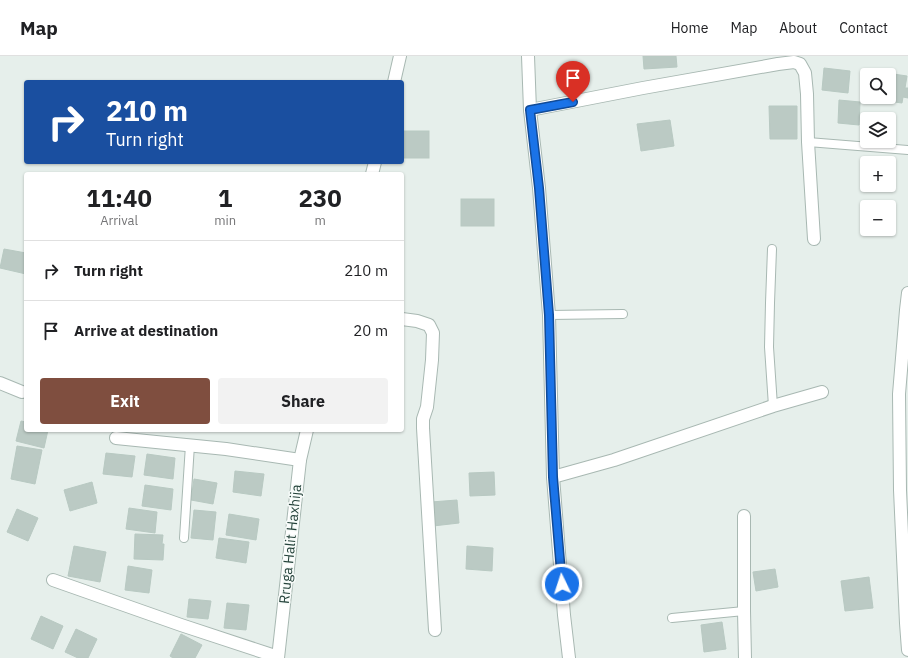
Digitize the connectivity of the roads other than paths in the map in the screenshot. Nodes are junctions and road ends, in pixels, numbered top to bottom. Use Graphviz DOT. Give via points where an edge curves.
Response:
graph roads {
  1 [pos="400,56"];
  2 [pos="528,56"];
  3 [pos="394,80"];
  4 [pos="530,110"];
  5 [pos="808,142"];
  6 [pos="908,150"];
  7 [pos="814,239"];
  8 [pos="772,249"];
  9 [pos="908,293"];
  10 [pos="907,311"];
  11 [pos="623,314"];
  12 [pos="549,315"];
  13 [pos="404,319"];
  14 [pos="0,383"];
  15 [pos="22,392"];
  16 [pos="822,392"];
  17 [pos="773,406"];
  18 [pos="307,432"];
  19 [pos="116,438"];
  20 [pos="190,445"];
  21 [pos="300,460"];
  22 [pos="553,477"];
  23 [pos="744,516"];
  24 [pos="184,538"];
  25 [pos="53,580"];
  26 [pos="744,611"];
  27 [pos="672,618"];
  28 [pos="435,630"];
  29 [pos="908,650"];
  30 [pos="278,658"];
  31 [pos="569,658"];
  32 [pos="745,658"];
  1 -- 3 [label="street"];
  2 -- 4 [label="street"];
  4 -- 5 [label="street" via="794,62 800,64 805,73"];
  4 -- 12 [label="street"];
  5 -- 6 [label="lane"];
  5 -- 7 [label="street"];
  8 -- 17 [label="lane" via="769,347"];
  9 -- 10 [label="street"];
  10 -- 29 [label="street" via="898,409"];
  11 -- 12 [label="lane"];
  12 -- 22 [label="street"];
  13 -- 28 [label="street" via="429,325 433,333 423,428"];
  14 -- 15 [label="street"];
  16 -- 17 [label="street"];
  17 -- 22 [label="street" via="614,460"];
  18 -- 21 [label="street, Rruga Halit Haxhija"];
  19 -- 20 [label="street"];
  20 -- 21 [label="street"];
  20 -- 24 [label="lane"];
  21 -- 30 [label="street, Rruga Halit Haxhija"];
  22 -- 31 [label="street"];
  23 -- 26 [label="street"];
  25 -- 30 [label="street"];
  26 -- 27 [label="lane"];
  26 -- 32 [label="street"];
}
